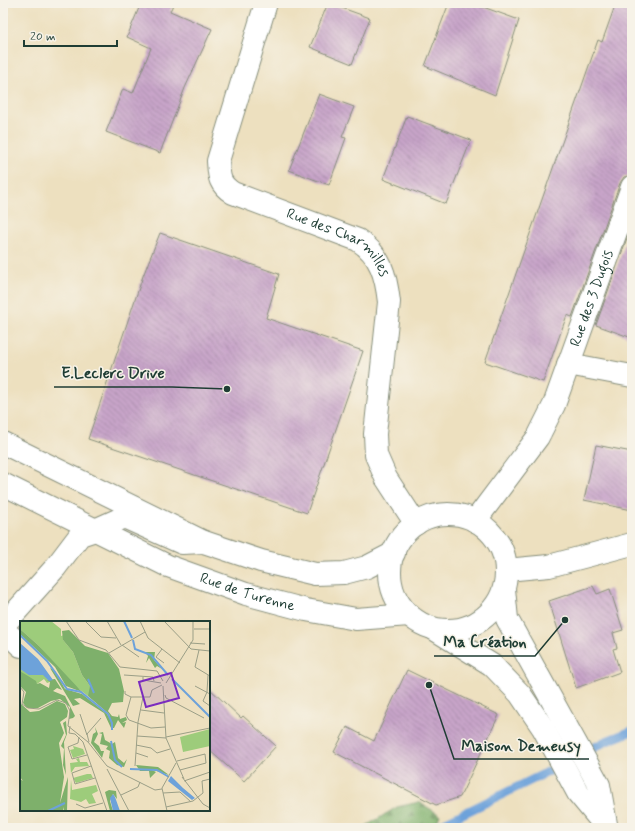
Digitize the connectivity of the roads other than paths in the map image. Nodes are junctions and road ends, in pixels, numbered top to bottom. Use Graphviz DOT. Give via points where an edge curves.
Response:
graph roads {
  1 [pos="260,5"];
  2 [pos="632,187"];
  3 [pos="568,364"];
  4 [pos="632,376"];
  5 [pos="3,443"];
  6 [pos="3,484"];
  7 [pos="475,521"];
  8 [pos="416,524"];
  9 [pos="96,530"];
  10 [pos="204,542"];
  11 [pos="632,544"];
  12 [pos="394,552"];
  13 [pos="505,580"];
  14 [pos="409,615"];
  15 [pos="3,626"];
  16 [pos="434,628"];
  17 [pos="3,629"];
  18 [pos="20,645"];
  19 [pos="607,828"];
  1 -- 8 [label="main road, Rue des Charmilles" via="218,161 219,176 224,187 233,193 358,240 376,256 387,286 389,302 375,434 376,454 386,478"];
  2 -- 3 [label="main road, Rue des 3 Dugois"];
  3 -- 4 [label="main road, Rue des 3 Dugois"];
  3 -- 7 [label="main road, Rue des 3 Dugois" via="554,405 538,437"];
  5 -- 10 [label="main road"];
  6 -- 9 [label="main road, Rue de Turenne"];
  7 -- 8 [label="main road" via="460,515 445,514 429,517"];
  7 -- 13 [label="main road" via="488,530 498,543 505,558"];
  8 -- 12 [label="main road" via="402,537"];
  9 -- 10 [label="main road" via="124,517 182,543"];
  9 -- 14 [label="main road, Rue de Turenne" via="168,566 246,594 306,610 356,619"];
  9 -- 15 [label="main road" via="80,535"];
  10 -- 12 [label="main road" via="261,561 315,574 344,573 367,567"];
  11 -- 13 [label="main road"];
  12 -- 14 [label="main road" via="390,569 392,586 398,602"];
  13 -- 16 [label="main road" via="496,605 479,621 468,627 451,630"];
  13 -- 19 [label="main road" via="507,619 599,785"];
  14 -- 16 [label="main road"];
  16 -- 19 [label="main road" via="492,665 520,694 543,728 578,793"];
  17 -- 18 [label="main road"];
}
